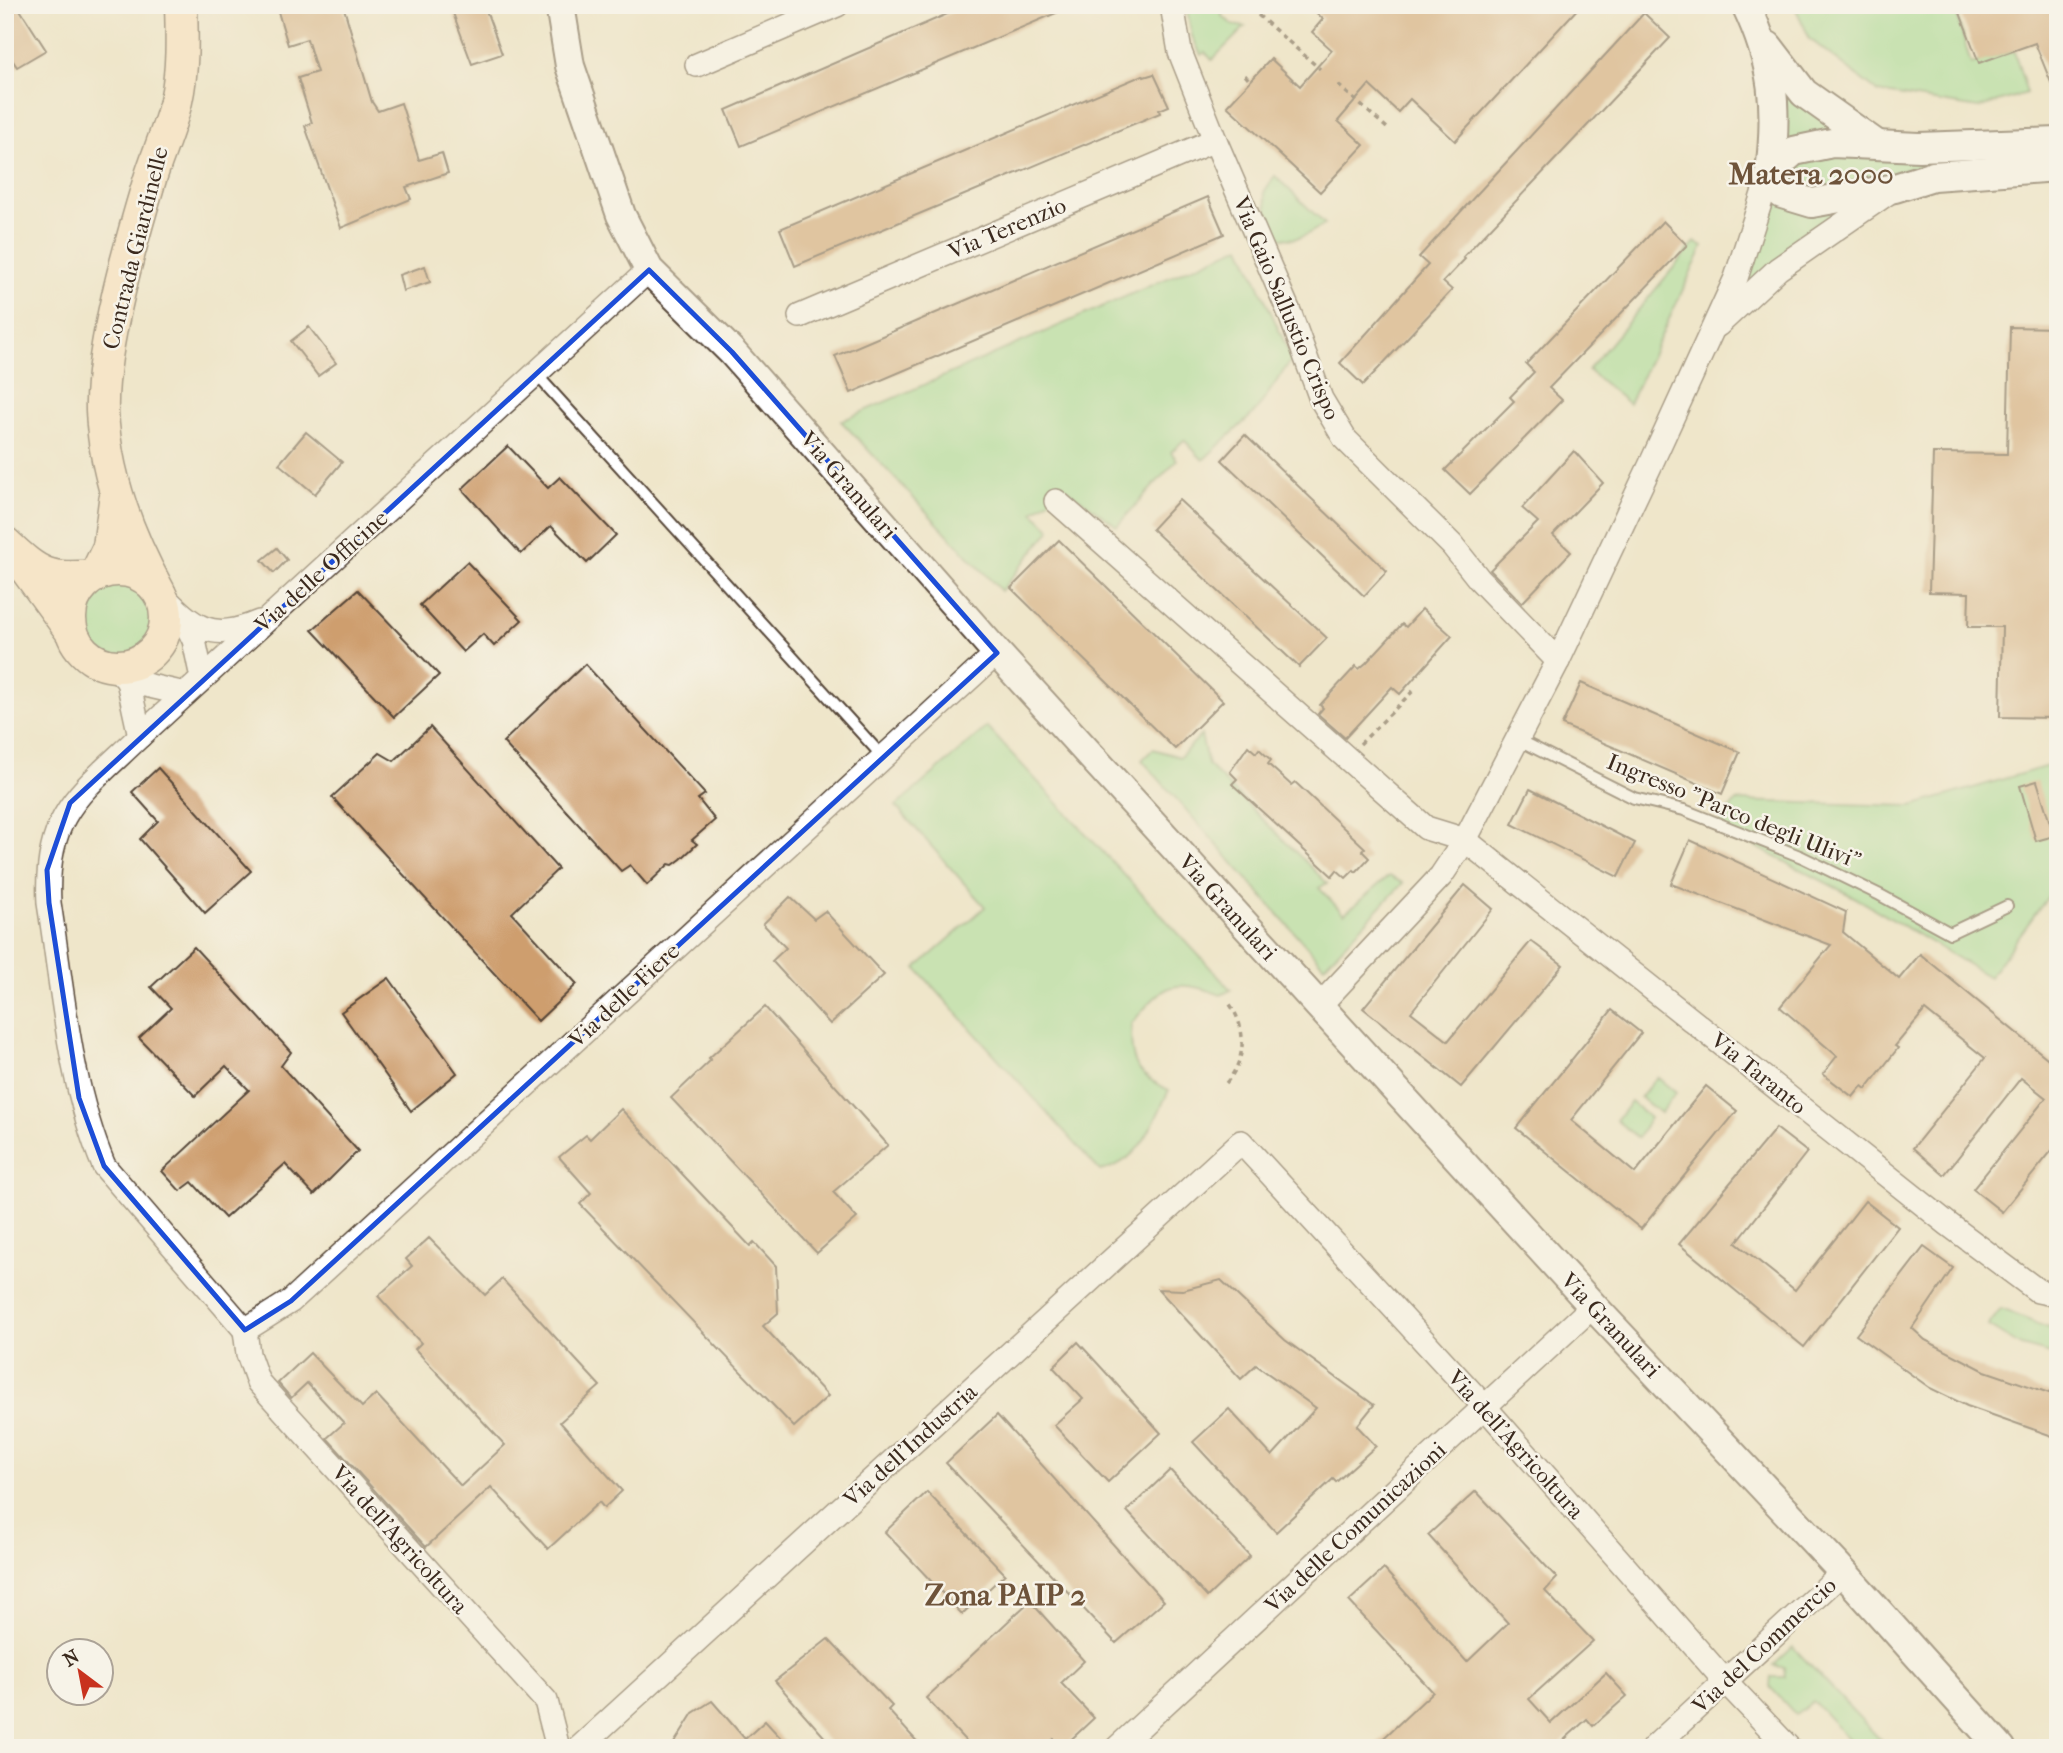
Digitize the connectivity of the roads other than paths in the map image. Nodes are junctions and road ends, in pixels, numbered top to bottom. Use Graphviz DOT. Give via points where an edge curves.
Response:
graph roads {
  1 [pos="181,5"];
  2 [pos="560,5"];
  3 [pos="837,5"];
  4 [pos="1159,5"];
  5 [pos="1172,5"];
  6 [pos="1746,5"];
  7 [pos="1763,41"];
  8 [pos="1180,51"];
  9 [pos="697,65"];
  10 [pos="1214,140"];
  11 [pos="2058,142"];
  12 [pos="1875,144"];
  13 [pos="2058,167"];
  14 [pos="1770,172"];
  15 [pos="1895,188"];
  16 [pos="649,270"];
  17 [pos="800,316"];
  18 [pos="1708,334"];
  19 [pos="536,374"];
  20 [pos="116,493"];
  21 [pos="1056,501"];
  22 [pos="8,546"];
  23 [pos="95,576"];
  24 [pos="159,592"];
  25 [pos="182,615"];
  26 [pos="272,617"];
  27 [pos="71,631"];
  28 [pos="997,653"];
  29 [pos="1558,662"];
  30 [pos="121,673"];
  31 [pos="202,678"];
  32 [pos="185,694"];
  33 [pos="139,736"];
  34 [pos="1518,740"];
  35 [pos="883,757"];
  36 [pos="1465,841"];
  37 [pos="2007,906"];
  38 [pos="1319,1006"];
  39 [pos="1241,1142"];
  40 [pos="2058,1295"];
  41 [pos="1592,1306"];
  42 [pos="245,1330"];
  43 [pos="1484,1406"];
  44 [pos="1843,1572"];
  45 [pos="1725,1681"];
  46 [pos="558,1748"];
  47 [pos="579,1748"];
  48 [pos="1117,1748"];
  49 [pos="1653,1748"];
  50 [pos="1789,1748"];
  51 [pos="2001,1748"];
  1 -- 20 [label="main road, Contrada Giardinelle" via="177,100 149,183 106,362 102,411"];
  2 -- 16 [label="street, Via Granulari" via="570,66 621,215"];
  3 -- 9 [label="street"];
  4 -- 8 [label="street"];
  5 -- 8 [label="street, Via Gaio Sallustio Crispo"];
  6 -- 7 [label="street"];
  7 -- 12 [label="street" via="1804,93"];
  7 -- 14 [label="street" via="1775,104"];
  8 -- 10 [label="street, Via Gaio Sallustio Crispo"];
  10 -- 17 [label="street, Via Terenzio"];
  10 -- 29 [label="street, Via Gaio Sallustio Crispo" via="1290,314 1321,399 1345,439 1452,545"];
  11 -- 12 [label="street" via="1947,147"];
  12 -- 14 [label="street" via="1832,143 1794,151"];
  13 -- 15 [label="street" via="1933,176"];
  14 -- 15 [label="street" via="1782,194 1812,203"];
  14 -- 18 [label="street" via="1740,267"];
  15 -- 18 [label="street" via="1778,269"];
  16 -- 19 [label="street, Via delle Officine"];
  16 -- 28 [label="street, Via Granulari" via="732,352"];
  18 -- 29 [label="street"];
  19 -- 26 [label="street, Via delle Officine"];
  19 -- 35 [label="lane"];
  20 -- 23 [label="main road" via="109,547"];
  20 -- 24 [label="main road" via="135,548"];
  21 -- 36 [label="street" via="1426,828"];
  22 -- 23 [label="main road" via="42,574 61,579"];
  22 -- 27 [label="main road"];
  23 -- 24 [label="main road" via="124,570 150,581"];
  23 -- 27 [label="main road" via="74,599"];
  24 -- 25 [label="street"];
  24 -- 30 [label="main road" via="166,614 163,636 143,659"];
  25 -- 26 [label="street" via="201,629 219,633 239,631"];
  25 -- 31 [label="street" via="194,640"];
  26 -- 31 [label="street, Via delle Officine"];
  27 -- 30 [label="main road" via="87,655"];
  28 -- 35 [label="street, Via delle Fiere"];
  28 -- 38 [label="street, Via Granulari"];
  29 -- 34 [label="street"];
  30 -- 32 [label="street"];
  30 -- 33 [label="street"];
  31 -- 32 [label="street, Via delle Officine"];
  32 -- 33 [label="street, Via delle Officine"];
  33 -- 42 [label="street, Via delle Officine" via="71,803 55,835 47,870 79,1098 104,1166"];
  34 -- 36 [label="street"];
  34 -- 37 [label="lane, Ingresso \"Parco degli Ulivi\"" via="1634,797 1684,810 1802,857 1950,933"];
  35 -- 42 [label="street, Via delle Fiere" via="291,1301"];
  36 -- 38 [label="street" via="1441,876"];
  36 -- 40 [label="street, Via Taranto" via="1948,1224 2038,1291"];
  38 -- 41 [label="street, Via Granulari"];
  39 -- 43 [label="street, Via dell'Agricoltura"];
  39 -- 47 [label="street, Via dell'Industria"];
  41 -- 43 [label="street, Via delle Comunicazioni"];
  41 -- 44 [label="street, Via Granulari"];
  42 -- 46 [label="street, Via dell'Agricoltura" via="258,1382 547,1701"];
  43 -- 45 [label="street, Via dell'Agricoltura"];
  43 -- 48 [label="street, Via delle Comunicazioni"];
  44 -- 45 [label="street, Via del Commercio"];
  44 -- 51 [label="street, Via Granulari"];
  45 -- 49 [label="street, Via del Commercio"];
  45 -- 50 [label="street, Via dell'Agricoltura"];
}
